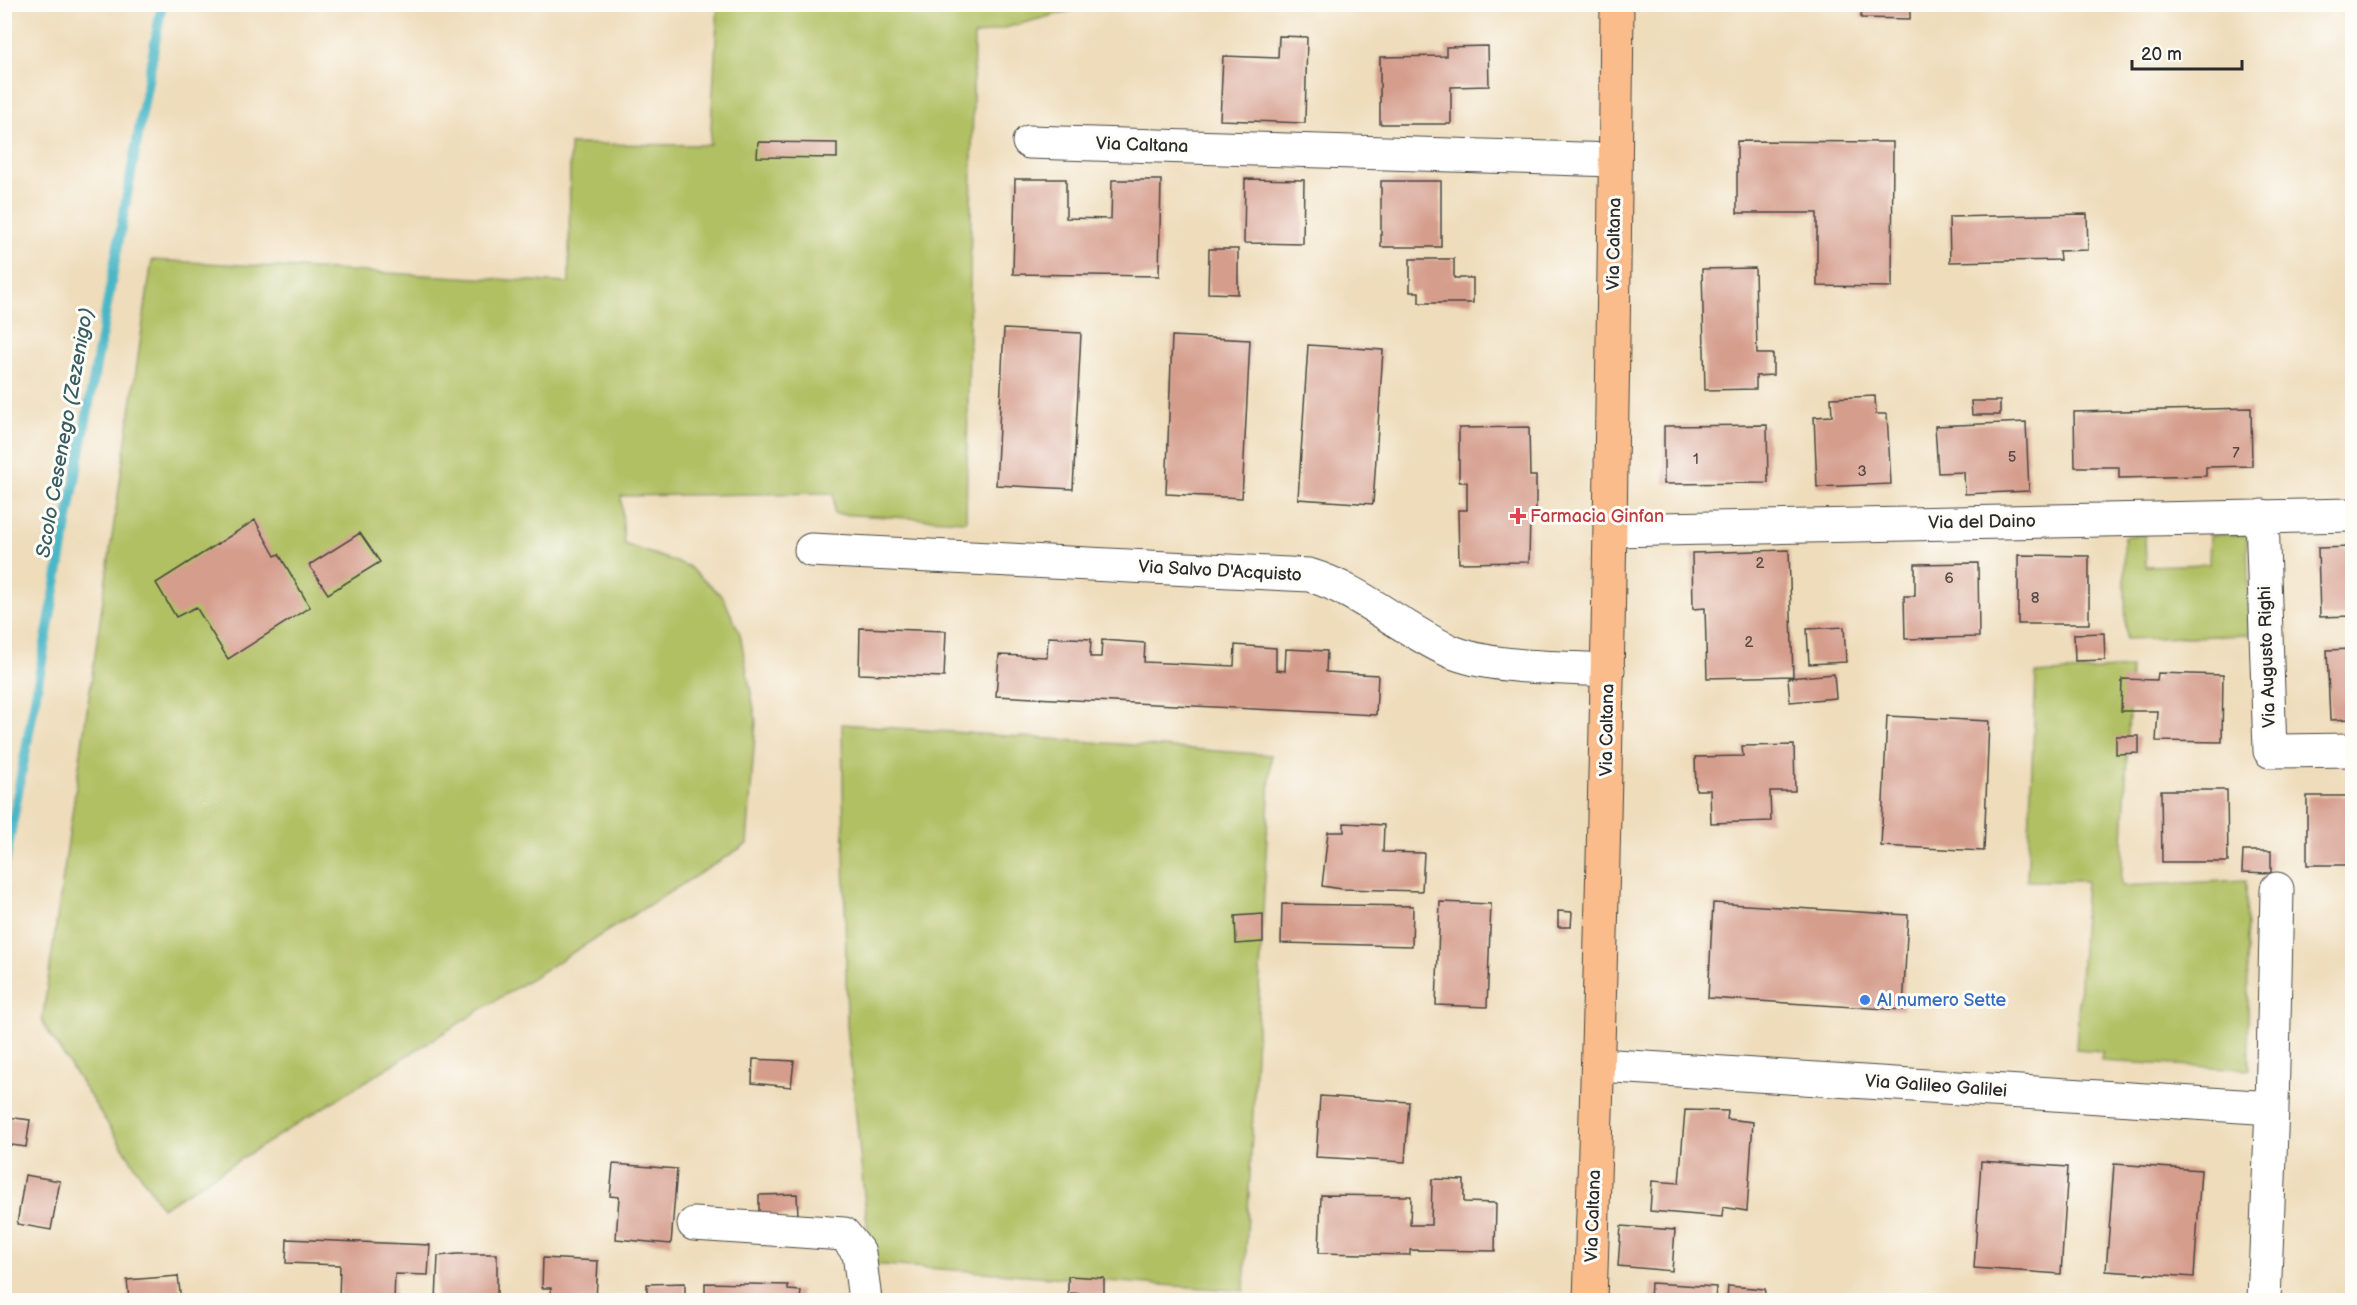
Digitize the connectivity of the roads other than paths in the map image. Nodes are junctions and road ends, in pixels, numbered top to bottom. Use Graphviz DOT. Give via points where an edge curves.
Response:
graph roads {
  1 [pos="1617,4"];
  2 [pos="1029,142"];
  3 [pos="1615,160"];
  4 [pos="2352,515"];
  5 [pos="2262,516"];
  6 [pos="1611,530"];
  7 [pos="811,550"];
  8 [pos="1608,670"];
  9 [pos="2352,750"];
  10 [pos="2277,889"];
  11 [pos="1599,1065"];
  12 [pos="2272,1108"];
  13 [pos="694,1224"];
  14 [pos="865,1300"];
  15 [pos="1590,1300"];
  16 [pos="2264,1300"];
  1 -- 3 [label="main road, Via Caltana"];
  2 -- 3 [label="street, Via Caltana"];
  3 -- 6 [label="main road, Via Caltana"];
  4 -- 5 [label="street, Via del Daino"];
  5 -- 6 [label="street, Via del Daino"];
  5 -- 9 [label="street, Via Augusto Righi" via="2270,751"];
  6 -- 8 [label="main road, Via Caltana"];
  7 -- 8 [label="street, Via Salvo D'Acquisto" via="1309,575 1334,583 1451,652 1480,661"];
  8 -- 11 [label="main road, Via Caltana"];
  10 -- 12 [label="street"];
  11 -- 12 [label="street, Via Galileo Galilei"];
  11 -- 15 [label="main road, Via Caltana"];
  12 -- 16 [label="street"];
  13 -- 14 [label="street" via="844,1234 859,1252"];
}
